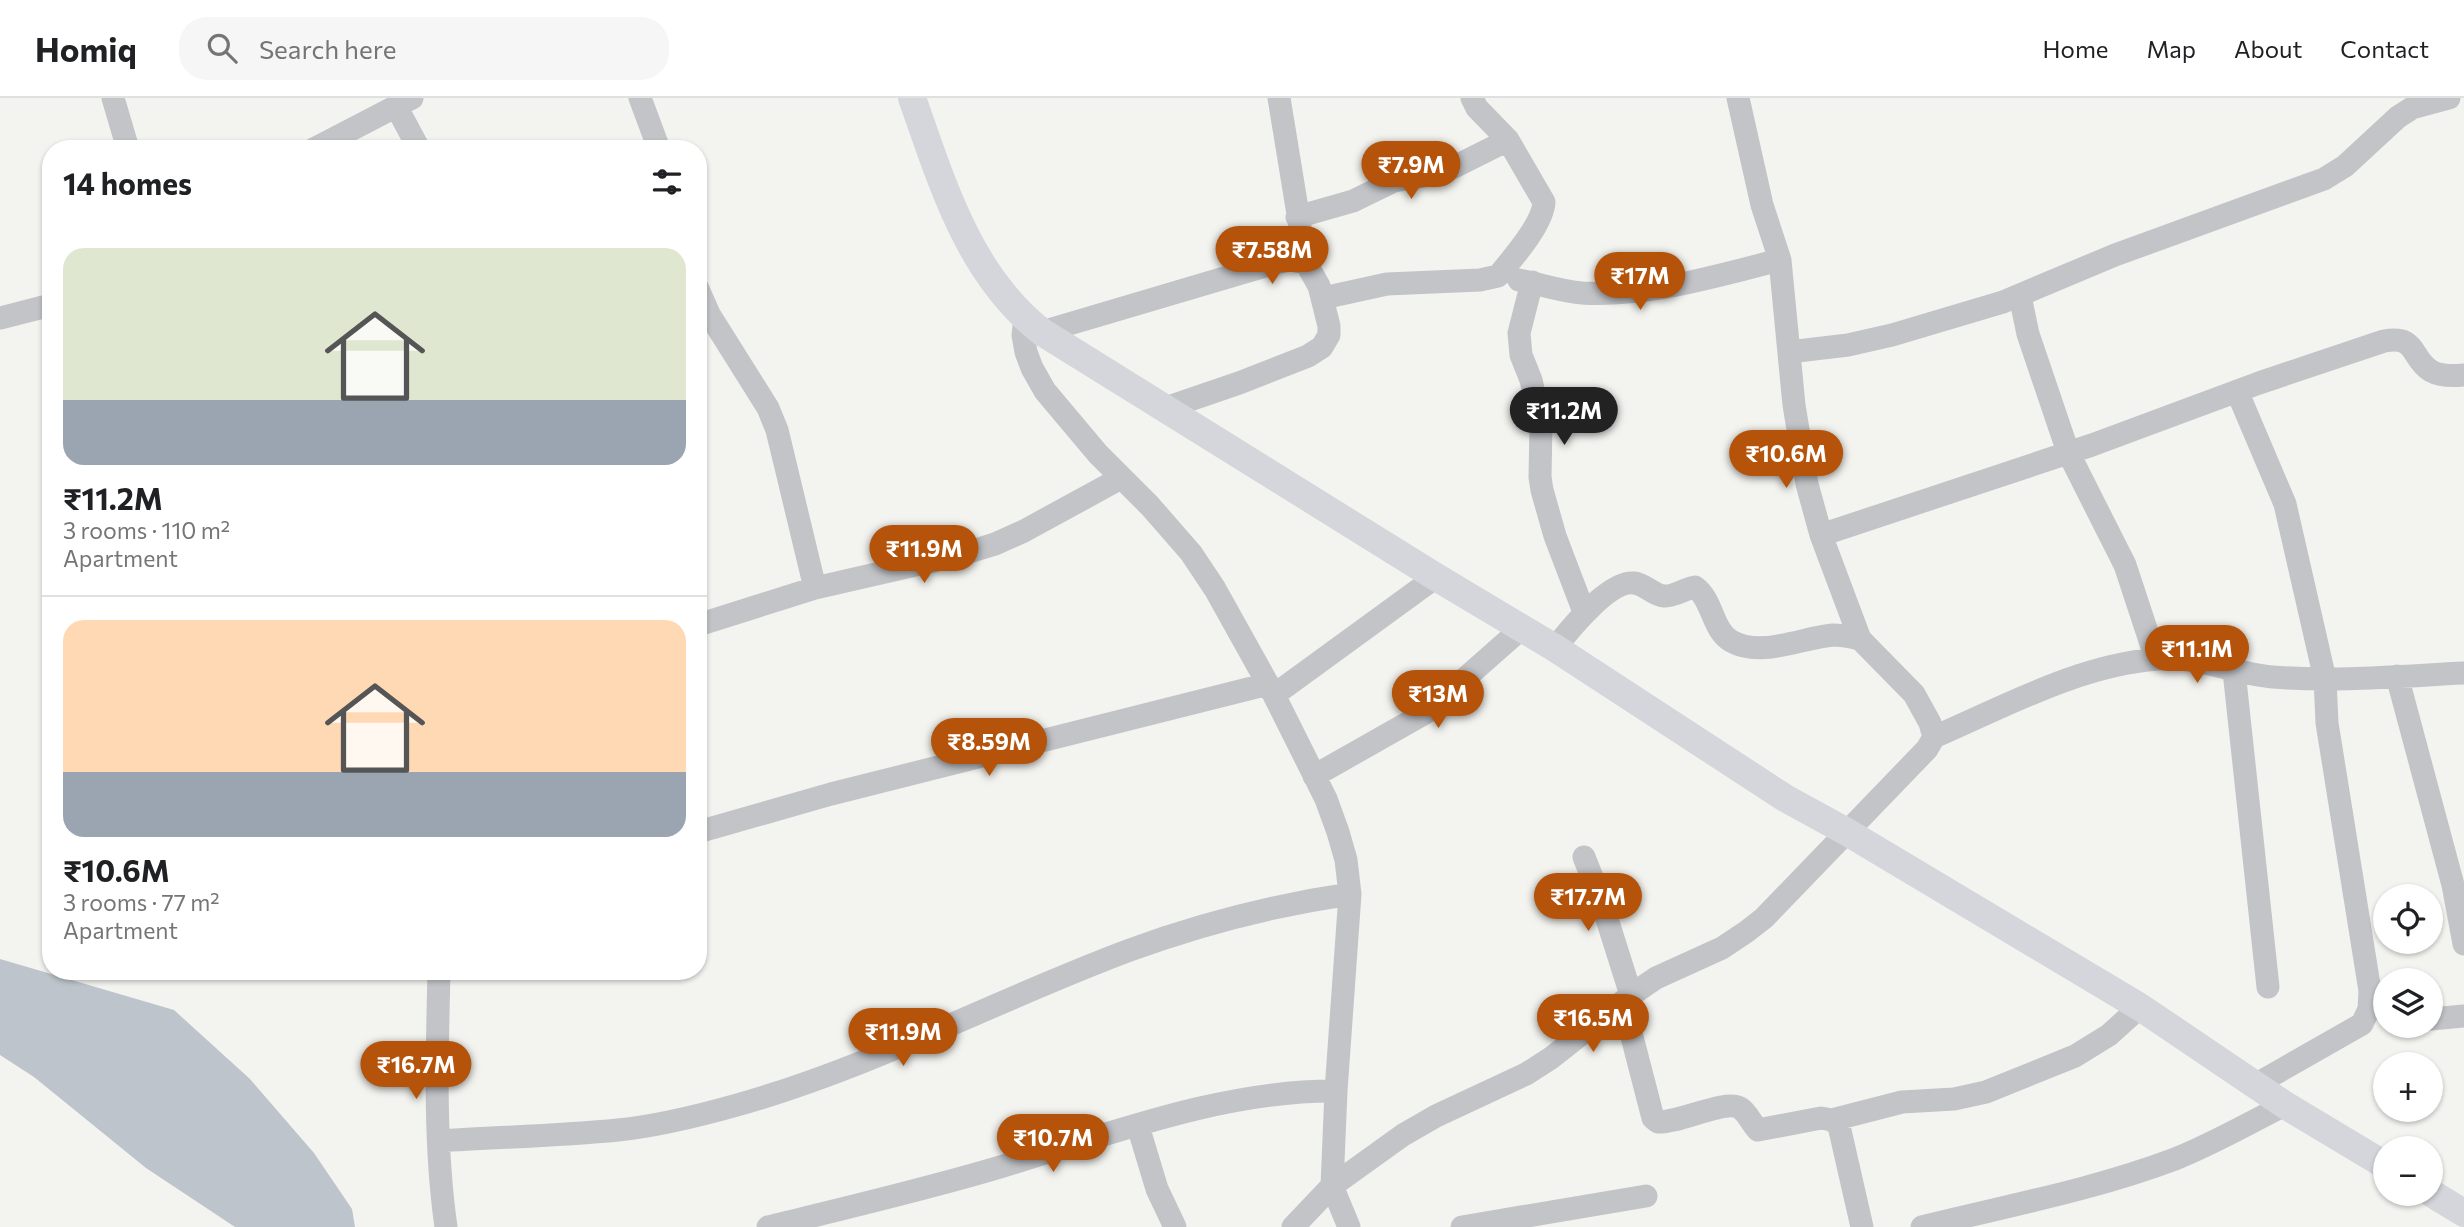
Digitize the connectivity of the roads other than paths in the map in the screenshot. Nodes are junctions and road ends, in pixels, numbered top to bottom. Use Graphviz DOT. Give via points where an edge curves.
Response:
graph roads {
  1 [pos="113,98"];
  2 [pos="640,98"];
  3 [pos="912,98"];
  4 [pos="1279,98"];
  5 [pos="1472,98"];
  6 [pos="1739,98"];
  7 [pos="2449,98"];
  8 [pos="404,102"];
  9 [pos="125,140"];
  10 [pos="331,140"];
  11 [pos="416,140"];
  12 [pos="656,140"];
  13 [pos="1508,140"];
  14 [pos="1297,217"];
  15 [pos="1780,260"];
  16 [pos="1306,263"];
  17 [pos="1498,276"];
  18 [pos="1532,282"];
  19 [pos="2020,296"];
  20 [pos="1323,298"];
  21 [pos="42,307"];
  22 [pos="707,307"];
  23 [pos="0,318"];
  24 [pos="1033,325"];
  25 [pos="1788,352"];
  26 [pos="2464,375"];
  27 [pos="2237,391"];
  28 [pos="1163,408"];
  29 [pos="2068,452"];
  30 [pos="1121,478"];
  31 [pos="1821,535"];
  32 [pos="1436,577"];
  33 [pos="815,588"];
  34 [pos="1584,612"];
  35 [pos="707,622"];
  36 [pos="1522,628"];
  37 [pos="1860,639"];
  38 [pos="1555,648"];
  39 [pos="2156,659"];
  40 [pos="2234,671"];
  41 [pos="2464,673"];
  42 [pos="2396,676"];
  43 [pos="2325,679"];
  44 [pos="1271,690"];
  45 [pos="1934,737"];
  46 [pos="1314,776"];
  47 [pos="707,829"];
  48 [pos="1847,832"];
  49 [pos="1584,857"];
  50 [pos="1350,894"];
  51 [pos="2464,944"];
  52 [pos="439,980"];
  53 [pos="2268,987"];
  54 [pos="1627,998"];
  55 [pos="2140,1007"];
  56 [pos="2464,1016"];
  57 [pos="2443,1018"];
  58 [pos="2373,1023"];
  59 [pos="2362,1024"];
  60 [pos="2255,1085"];
  61 [pos="1336,1091"];
  62 [pos="2286,1105"];
  63 [pos="1832,1120"];
  64 [pos="1138,1126"];
  65 [pos="439,1141"];
  66 [pos="2373,1158"];
  67 [pos="1332,1186"];
  68 [pos="1646,1196"];
  69 [pos="2443,1200"];
  70 [pos="2464,1213"];
  71 [pos="446,1227"];
  72 [pos="768,1227"];
  73 [pos="1175,1227"];
  74 [pos="1293,1227"];
  75 [pos="1349,1227"];
  76 [pos="1462,1227"];
  77 [pos="1862,1227"];
  78 [pos="1922,1227"];
  1 -- 9 [label="street"];
  2 -- 12 [label="street"];
  3 -- 24 [label="main road" via="981,265"];
  4 -- 14 [label="street"];
  5 -- 13 [label="street"];
  6 -- 15 [label="street" via="1759,194"];
  7 -- 19 [label="street" via="2412,108 2398,117 2345,166 2324,179 2115,255"];
  8 -- 10 [label="street"];
  8 -- 11 [label="street"];
  13 -- 14 [label="street" via="1442,173 1394,181 1353,201"];
  13 -- 17 [label="street" via="1540,192 1544,210"];
  14 -- 16 [label="street"];
  15 -- 18 [label="street" via="1684,282 1607,293 1559,290"];
  15 -- 25 [label="street"];
  16 -- 20 [label="street"];
  16 -- 24 [label="street" via="1275,263"];
  17 -- 18 [label="street"];
  17 -- 20 [label="street" via="1387,284"];
  18 -- 34 [label="street" via="1519,333 1541,425 1542,490"];
  19 -- 25 [label="street" via="1892,335"];
  19 -- 29 [label="street" via="2028,334"];
  20 -- 28 [label="street" via="1329,335 1322,346 1238,383"];
  21 -- 23 [label="street"];
  22 -- 33 [label="street" via="777,430"];
  24 -- 28 [label="main road"];
  24 -- 30 [label="street" via="1023,335 1026,352 1045,391"];
  25 -- 31 [label="street" via="1807,484"];
  26 -- 27 [label="street" via="2430,370 2409,344 2397,339"];
  27 -- 29 [label="street"];
  27 -- 43 [label="street" via="2285,504"];
  28 -- 32 [label="main road"];
  29 -- 31 [label="street"];
  29 -- 39 [label="street" via="2125,565"];
  30 -- 33 [label="street" via="995,544"];
  30 -- 44 [label="street" via="1191,553"];
  31 -- 37 [label="street"];
  32 -- 36 [label="main road"];
  32 -- 44 [label="street"];
  33 -- 35 [label="street"];
  34 -- 37 [label="street" via="1632,582 1667,597 1695,587 1721,632 1739,645 1766,647 1832,635"];
  34 -- 38 [label="street"];
  36 -- 38 [label="main road"];
  36 -- 46 [label="street" via="1427,712"];
  37 -- 45 [label="street" via="1914,694"];
  38 -- 48 [label="main road" via="1785,798"];
  39 -- 40 [label="street" via="2178,658"];
  39 -- 45 [label="street" via="2084,672"];
  40 -- 43 [label="street"];
  40 -- 53 [label="street"];
  41 -- 42 [label="street"];
  42 -- 43 [label="street"];
  42 -- 51 [label="street" via="2454,886"];
  43 -- 59 [label="street" via="2327,723 2370,991"];
  44 -- 46 [label="street"];
  44 -- 47 [label="street" via="831,794"];
  45 -- 48 [label="street"];
  46 -- 50 [label="street" via="1338,832"];
  48 -- 54 [label="street" via="1746,932"];
  48 -- 55 [label="main road"];
  49 -- 54 [label="street"];
  50 -- 61 [label="street"];
  50 -- 65 [label="street" via="1297,902 1179,933 798,1086 738,1105 619,1130"];
  52 -- 65 [label="street"];
  54 -- 63 [label="street" via="1651,1111 1658,1122 1727,1104 1739,1107 1758,1130"];
  54 -- 67 [label="street" via="1526,1074 1403,1135"];
  55 -- 60 [label="main road"];
  55 -- 63 [label="street" via="2109,1035 2075,1056 1986,1092 1902,1102"];
  56 -- 57 [label="street"];
  58 -- 59 [label="street"];
  59 -- 60 [label="street"];
  60 -- 62 [label="main road"];
  61 -- 64 [label="street" via="1263,1094"];
  61 -- 67 [label="street"];
  62 -- 66 [label="main road"];
  62 -- 78 [label="street" via="2173,1159 2082,1188"];
  63 -- 77 [label="street" via="1839,1126"];
  64 -- 72 [label="street"];
  64 -- 73 [label="street" via="1157,1189"];
  65 -- 71 [label="street"];
  67 -- 74 [label="street"];
  67 -- 75 [label="street"];
  68 -- 76 [label="street"];
  69 -- 70 [label="main road"];
}
